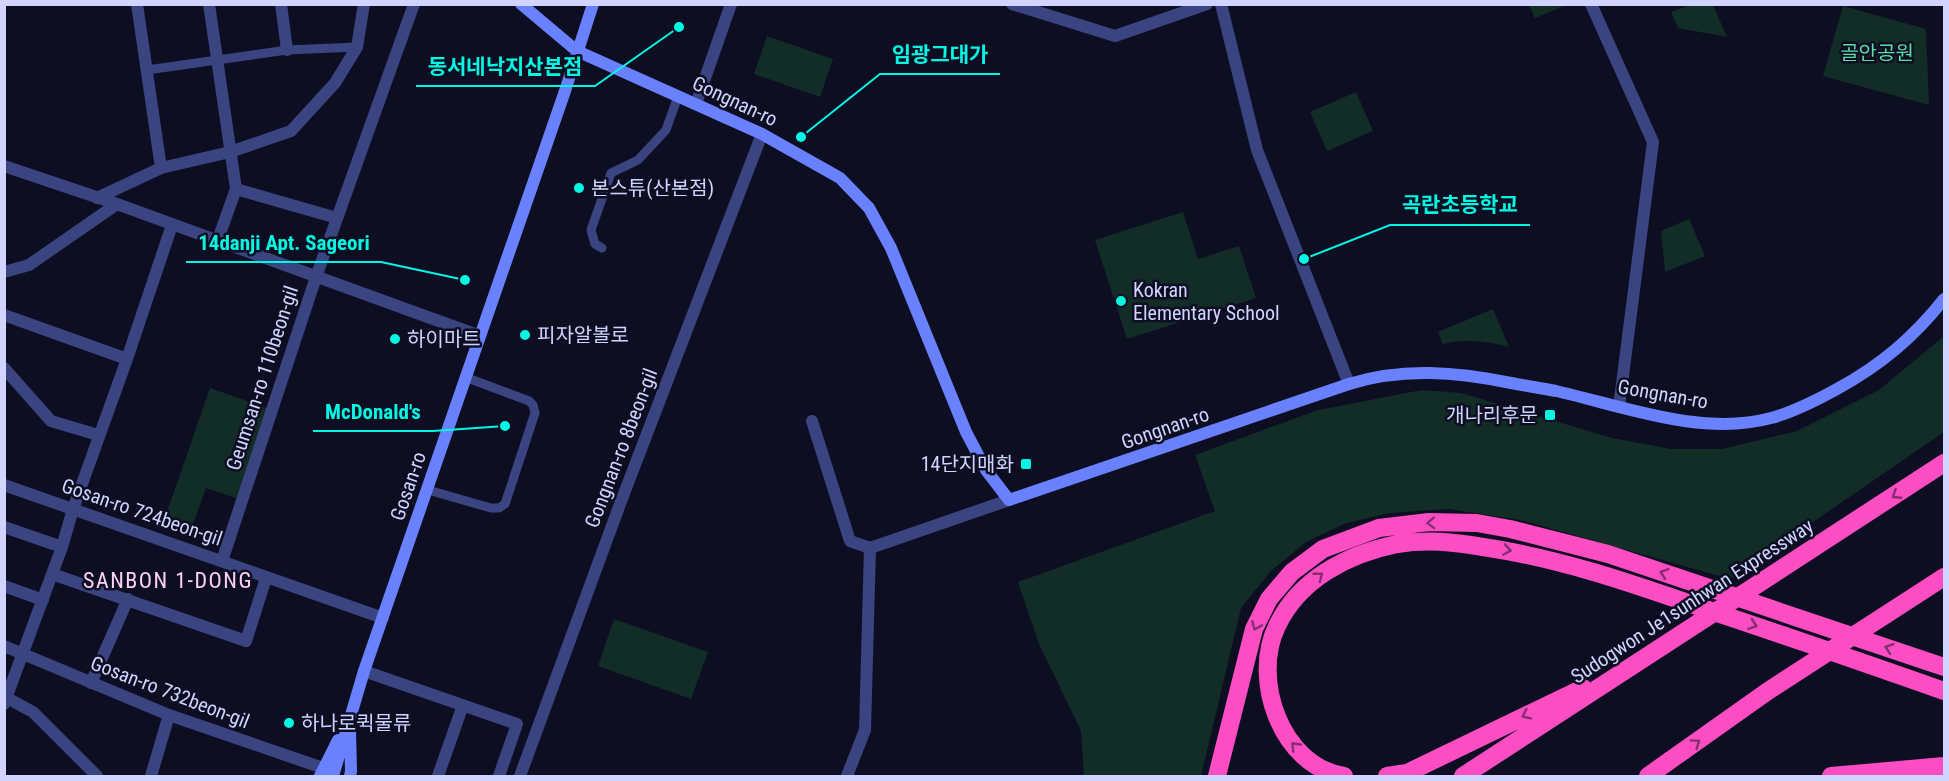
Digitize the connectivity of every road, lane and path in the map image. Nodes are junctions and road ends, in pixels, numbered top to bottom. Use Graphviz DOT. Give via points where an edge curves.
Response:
graph roads {
  1 [pos="137,4"];
  2 [pos="209,4"];
  3 [pos="281,4"];
  4 [pos="364,4"];
  5 [pos="414,4"];
  6 [pos="520,4"];
  7 [pos="593,4"];
  8 [pos="731,4"];
  9 [pos="1012,4"];
  10 [pos="1207,4"];
  11 [pos="1221,4"];
  12 [pos="1591,4"];
  13 [pos="357,47"];
  14 [pos="287,50"];
  15 [pos="577,51"];
  16 [pos="218,59"];
  17 [pos="147,70"];
  18 [pos="678,96"];
  19 [pos="696,104"];
  20 [pos="762,134"];
  21 [pos="230,152"];
  22 [pos="4,166"];
  23 [pos="161,168"];
  24 [pos="236,189"];
  25 [pos="97,198"];
  26 [pos="117,204"];
  27 [pos="337,218"];
  28 [pos="172,225"];
  29 [pos="218,242"];
  30 [pos="602,248"];
  31 [pos="4,272"];
  32 [pos="316,277"];
  33 [pos="1944,299"];
  34 [pos="4,315"];
  35 [pos="480,336"];
  36 [pos="127,359"];
  37 [pos="4,369"];
  38 [pos="465,377"];
  39 [pos="1349,384"];
  40 [pos="1619,407"];
  41 [pos="812,421"];
  42 [pos="98,435"];
  43 [pos="1944,463"];
  44 [pos="4,485"];
  45 [pos="428,490"];
  46 [pos="1009,500"];
  47 [pos="73,509"];
  48 [pos="4,527"];
  49 [pos="62,547"];
  50 [pos="870,548"];
  51 [pos="222,561"];
  52 [pos="52,574"];
  53 [pos="1944,577"];
  54 [pos="266,578"];
  55 [pos="4,586"];
  56 [pos="128,599"];
  57 [pos="43,600"];
  58 [pos="383,618"];
  59 [pos="4,646"];
  60 [pos="1654,653"];
  61 [pos="23,654"];
  62 [pos="1944,667"];
  63 [pos="364,672"];
  64 [pos="91,683"];
  65 [pos="1944,691"];
  66 [pos="6,701"];
  67 [pos="463,705"];
  68 [pos="169,716"];
  69 [pos="350,717"];
  70 [pos="1944,766"];
  71 [pos="325,774"];
  72 [pos="96,777"];
  73 [pos="152,777"];
  74 [pos="350,777"];
  75 [pos="438,777"];
  76 [pos="499,777"];
  77 [pos="520,777"];
  78 [pos="847,777"];
  79 [pos="1217,777"];
  80 [pos="1344,777"];
  81 [pos="1387,777"];
  82 [pos="1463,777"];
  83 [pos="1648,777"];
  84 [pos="1831,777"];
  1 -- 17 [label="street"];
  2 -- 16 [label="street"];
  3 -- 14 [label="street"];
  4 -- 13 [label="street"];
  5 -- 27 [label="street, Geumsan-ro 110beon-gil"];
  6 -- 15 [label="street, Gongnan-ro"];
  7 -- 15 [label="street, Gosan-ro"];
  8 -- 19 [label="street"];
  9 -- 10 [label="street" via="1115,36"];
  11 -- 39 [label="street" via="1257,150"];
  12 -- 40 [label="street" via="1653,142"];
  13 -- 14 [label="lane"];
  13 -- 21 [label="street" via="335,83 291,131"];
  14 -- 16 [label="lane"];
  15 -- 18 [label="street, Gongnan-ro"];
  15 -- 35 [label="street, Gosan-ro"];
  16 -- 17 [label="lane"];
  16 -- 21 [label="street"];
  17 -- 23 [label="street"];
  18 -- 19 [label="street, Gongnan-ro"];
  18 -- 30 [label="lane" via="666,130 638,160 611,173 591,230 595,244"];
  19 -- 20 [label="street, Gongnan-ro"];
  20 -- 46 [label="street, Gongnan-ro" via="840,178 869,208 891,248 966,432 986,470"];
  20 -- 77 [label="street, Gongnan-ro 8beon-gil"];
  21 -- 23 [label="street"];
  21 -- 24 [label="street"];
  22 -- 25 [label="street"];
  23 -- 25 [label="street"];
  24 -- 27 [label="street"];
  24 -- 29 [label="street"];
  25 -- 26 [label="street"];
  26 -- 28 [label="street"];
  26 -- 31 [label="street" via="29,265"];
  27 -- 32 [label="street, Geumsan-ro 110beon-gil"];
  28 -- 29 [label="street"];
  28 -- 36 [label="street"];
  29 -- 32 [label="street"];
  32 -- 35 [label="street"];
  32 -- 51 [label="street, Geumsan-ro 110beon-gil"];
  33 -- 40 [label="street, Gongnan-ro" via="1897,350 1857,378 1815,401 1771,418 1702,422"];
  34 -- 36 [label="street"];
  35 -- 38 [label="street, Gosan-ro"];
  36 -- 42 [label="street"];
  37 -- 42 [label="street" via="51,421"];
  38 -- 45 [label="street, Gosan-ro"];
  38 -- 45 [label="lane" via="529,401 535,413 505,504 491,508"];
  39 -- 40 [label="street, Gongnan-ro" via="1372,377 1441,372 1556,391"];
  39 -- 46 [label="street, Gongnan-ro"];
  41 -- 50 [label="street" via="850,541"];
  42 -- 47 [label="street"];
  43 -- 60 [label="highway, Sudogwon Je1sunhwan Expressway, one-way"];
  44 -- 47 [label="street, Gosan-ro 724beon-gil"];
  45 -- 58 [label="street, Gosan-ro"];
  46 -- 50 [label="street"];
  47 -- 49 [label="street"];
  47 -- 51 [label="street, Gosan-ro 724beon-gil"];
  48 -- 49 [label="street"];
  49 -- 52 [label="street"];
  50 -- 78 [label="street" via="865,730"];
  51 -- 54 [label="street, Gosan-ro 724beon-gil"];
  52 -- 56 [label="street"];
  52 -- 57 [label="street"];
  83 -- 53 [label="highway, one-way" via="1768,691"];
  54 -- 56 [label="street" via="246,641"];
  54 -- 58 [label="street, Gosan-ro 724beon-gil"];
  55 -- 57 [label="street"];
  56 -- 64 [label="street"];
  57 -- 61 [label="street"];
  58 -- 63 [label="street, Gosan-ro"];
  59 -- 61 [label="street, Gosan-ro 732beon-gil"];
  60 -- 81 [label="highway, one-way" via="1407,773"];
  60 -- 82 [label="highway, Sudogwon Je1sunhwan Expressway"];
  61 -- 64 [label="street, Gosan-ro 732beon-gil"];
  61 -- 66 [label="street"];
  62 -- 79 [label="highway, one-way" via="1608,554 1510,529 1477,523 1429,522 1379,528 1323,549 1292,572 1269,599 1254,629"];
  63 -- 67 [label="street"];
  63 -- 69 [label="street, Gosan-ro"];
  64 -- 68 [label="street, Gosan-ro 732beon-gil"];
  80 -- 65 [label="highway, one-way" via="1310,762 1288,741 1276,714 1267,657 1276,626 1301,590 1331,567 1397,544 1438,540 1516,552 1604,573"];
  66 -- 72 [label="street" via="33,712"];
  67 -- 75 [label="street"];
  67 -- 76 [label="street" via="517,724"];
  68 -- 71 [label="street, Gosan-ro 732beon-gil"];
  68 -- 73 [label="street"];
  69 -- 71 [label="street"];
  69 -- 74 [label="street"];
  70 -- 84 [label="highway"];
}
